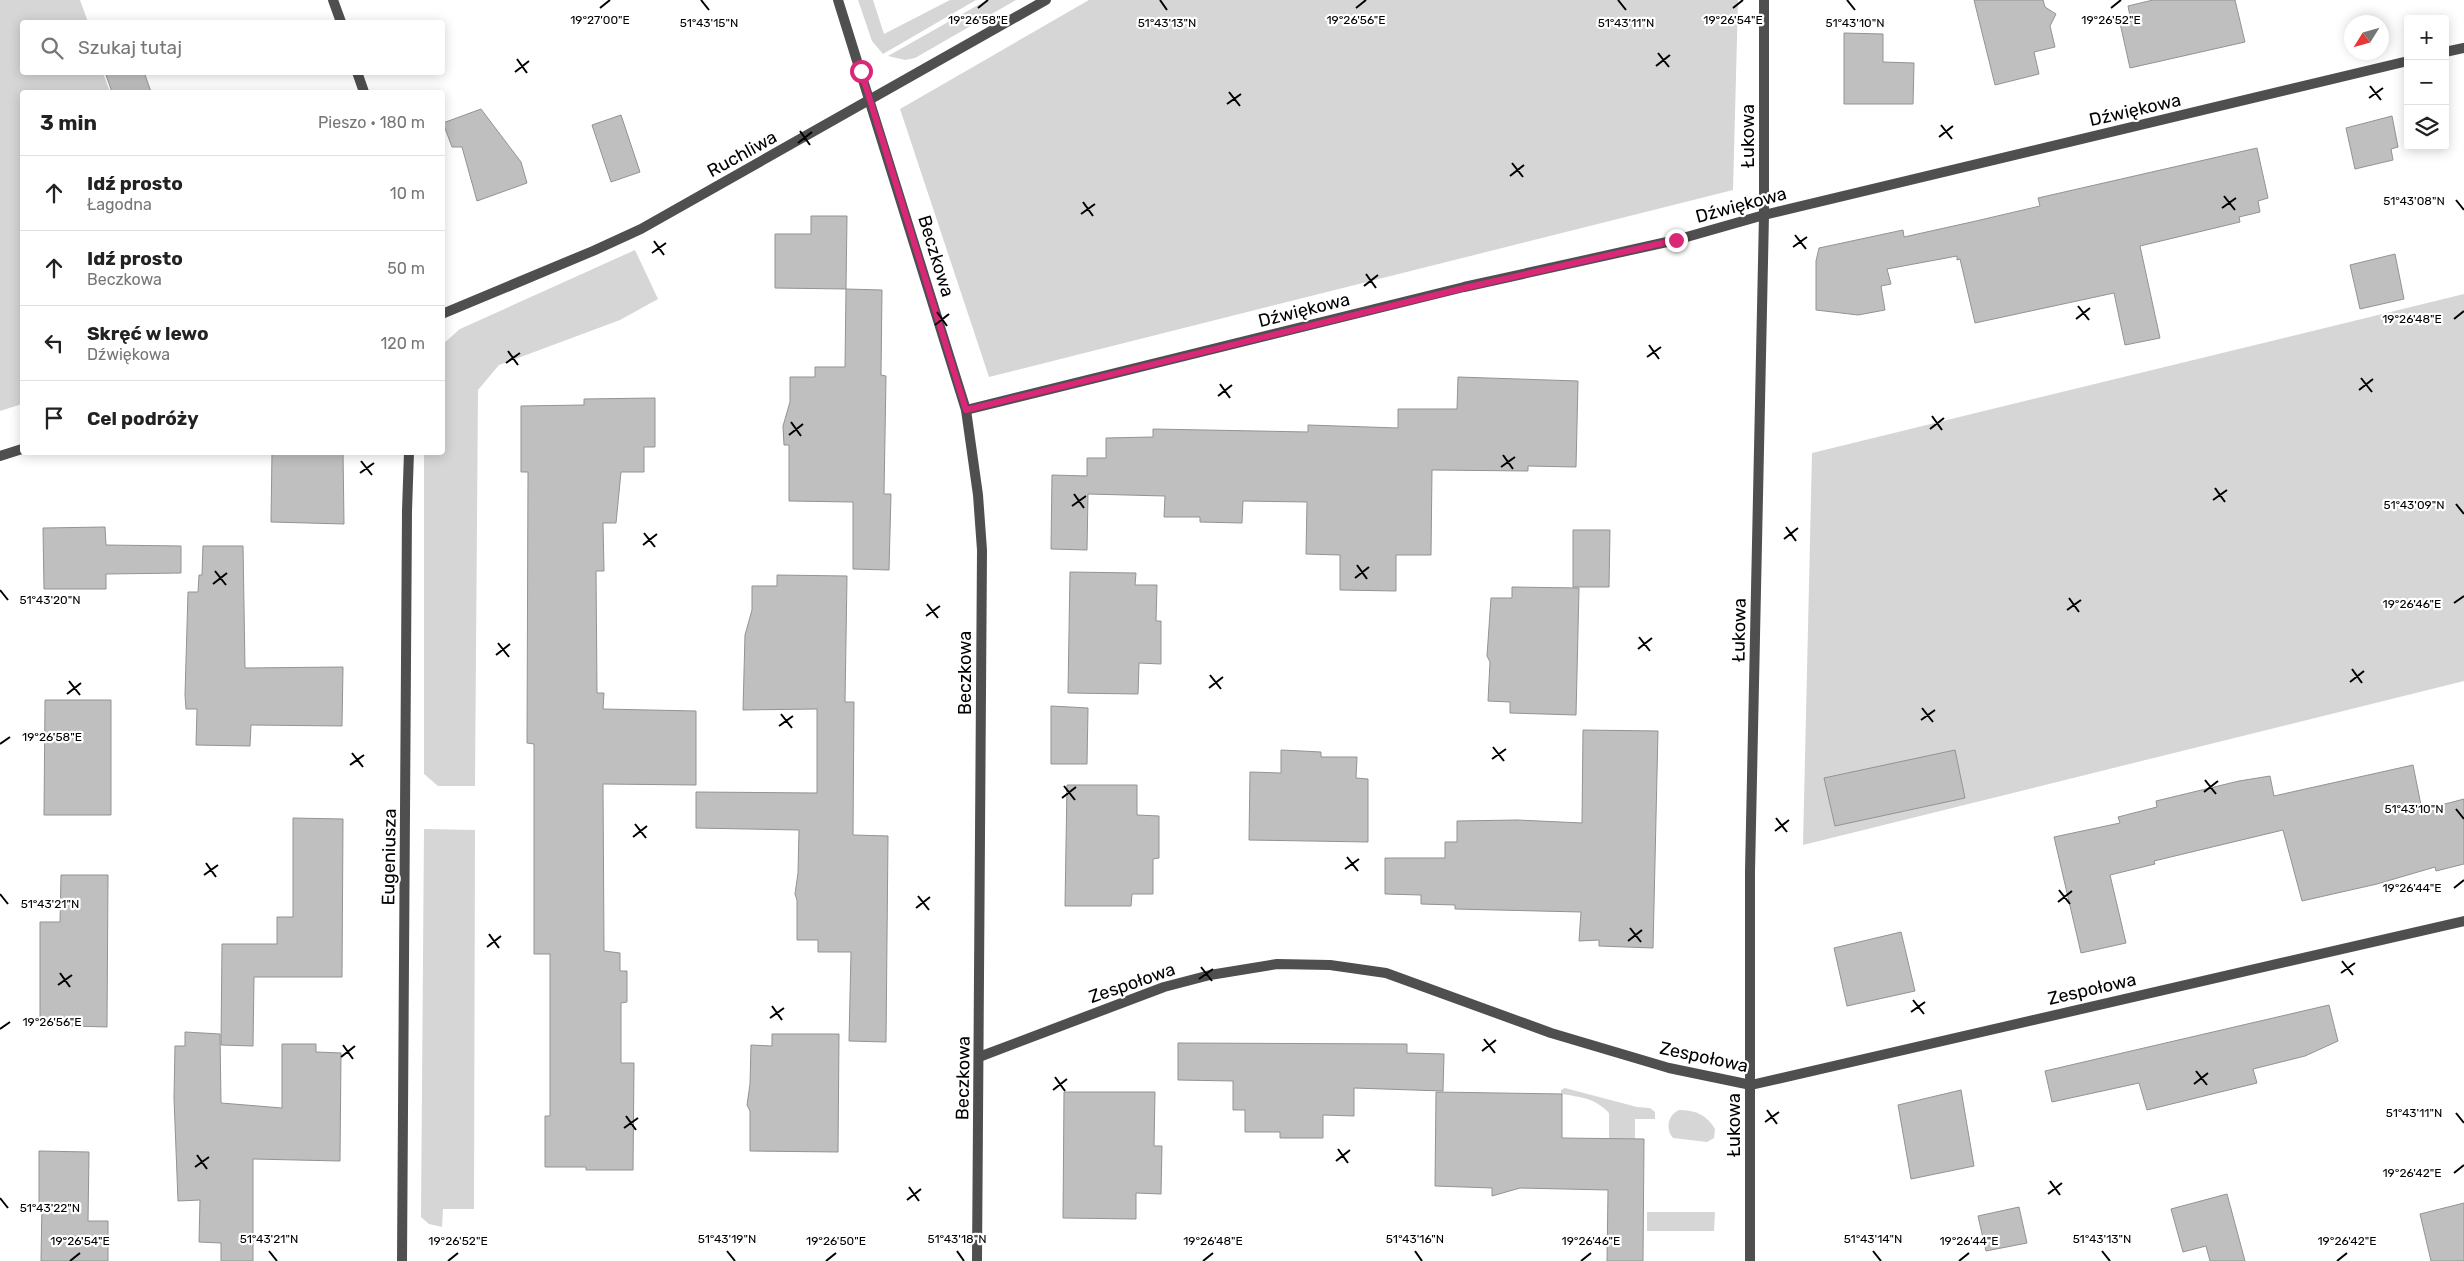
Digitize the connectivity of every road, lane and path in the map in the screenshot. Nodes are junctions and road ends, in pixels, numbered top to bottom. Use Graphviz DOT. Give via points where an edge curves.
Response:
graph roads {
  1 [pos="333,0"];
  2 [pos="838,0"];
  3 [pos="1046,0"];
  4 [pos="1764,0"];
  5 [pos="340,20"];
  6 [pos="2464,48"];
  7 [pos="2449,51"];
  8 [pos="2404,62"];
  9 [pos="358,75"];
  10 [pos="363,90"];
  11 [pos="871,100"];
  12 [pos="1764,215"];
  13 [pos="445,313"];
  14 [pos="966,410"];
  15 [pos="20,450"];
  16 [pos="409,455"];
  17 [pos="0,456"];
  18 [pos="2464,920"];
  19 [pos="979,1057"];
  20 [pos="1751,1085"];
  21 [pos="402,1261"];
  22 [pos="977,1261"];
  23 [pos="1750,1261"];
  1 -- 5 [label="street"];
  2 -- 11 [label="street, Beczkowa"];
  3 -- 11 [label="street, Ruchliwa"];
  4 -- 12 [label="street, Łukowa"];
  6 -- 7 [label="street"];
  8 -- 12 [label="street, Dźwiękowa"];
  9 -- 10 [label="street"];
  11 -- 13 [label="street, Ruchliwa" via="641,229"];
  11 -- 14 [label="street, Beczkowa"];
  12 -- 14 [label="street, Dźwiękowa" via="1676,240 1454,290"];
  12 -- 20 [label="street, Łukowa" via="1750,871"];
  14 -- 19 [label="street, Beczkowa" via="982,550"];
  15 -- 17 [label="street"];
  16 -- 21 [label="street, Eugeniusza"];
  18 -- 20 [label="street, Zespołowa"];
  19 -- 20 [label="street, Zespołowa" via="1164,987 1210,975 1277,964 1330,965 1386,973 1560,1036 1669,1068"];
  19 -- 22 [label="street, Beczkowa"];
  20 -- 23 [label="street, Łukowa"];
}
